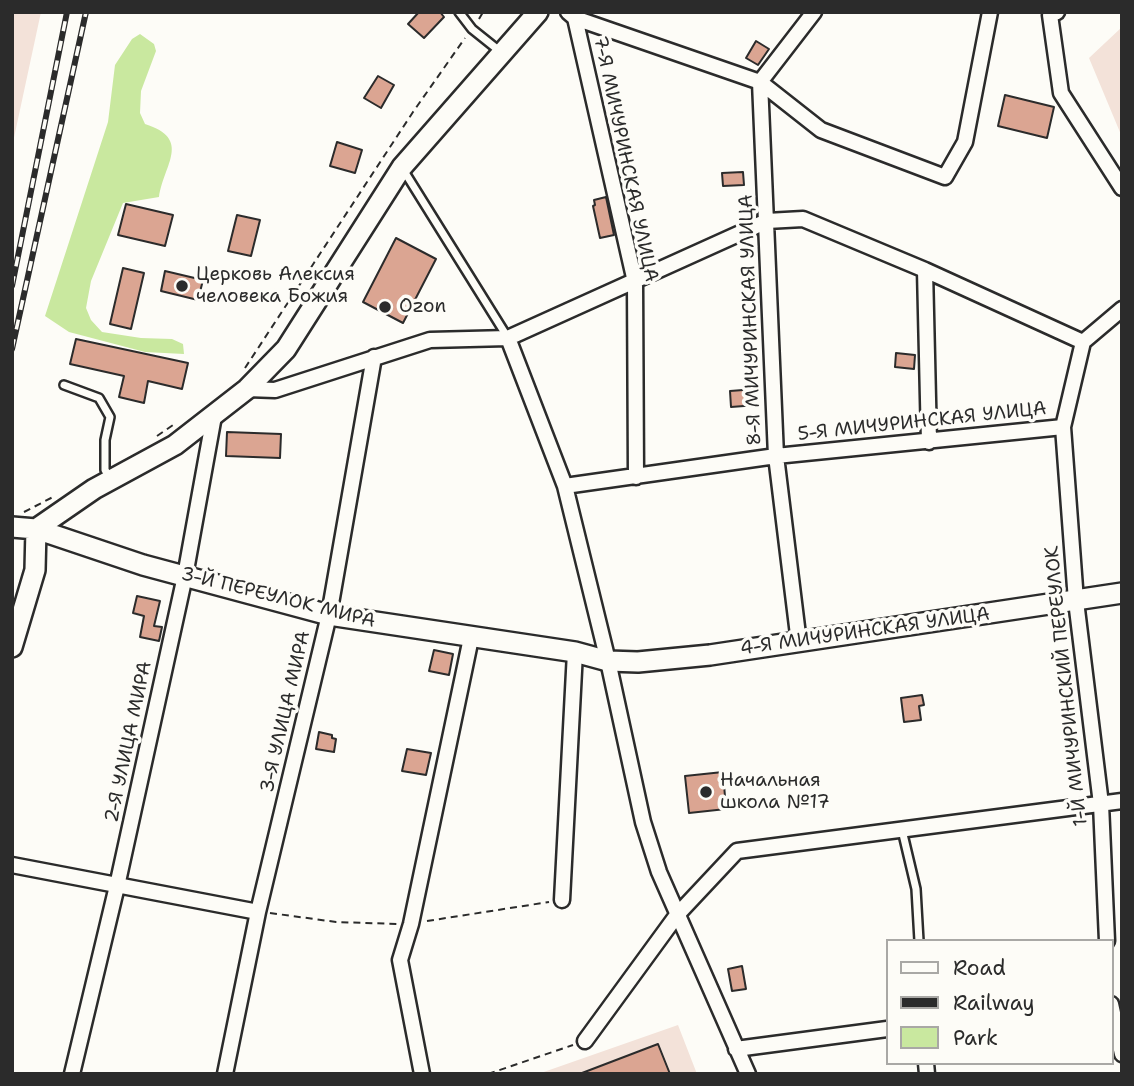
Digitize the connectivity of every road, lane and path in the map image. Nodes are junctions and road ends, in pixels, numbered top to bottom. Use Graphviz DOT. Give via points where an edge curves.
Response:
graph roads {
  1 [pos="459,12"];
  2 [pos="483,12"];
  3 [pos="538,12"];
  4 [pos="814,12"];
  5 [pos="990,12"];
  6 [pos="1053,14"];
  7 [pos="572,15"];
  8 [pos="472,29"];
  9 [pos="502,53"];
  10 [pos="760,82"];
  11 [pos="401,167"];
  12 [pos="1122,188"];
  13 [pos="767,221"];
  14 [pos="925,270"];
  15 [pos="635,282"];
  16 [pos="1122,309"];
  17 [pos="508,338"];
  18 [pos="1083,342"];
  19 [pos="374,357"];
  20 [pos="244,381"];
  21 [pos="64,385"];
  22 [pos="214,416"];
  23 [pos="180,421"];
  24 [pos="1063,426"];
  25 [pos="158,435"];
  26 [pos="929,442"];
  27 [pos="776,456"];
  28 [pos="636,477"];
  29 [pos="111,480"];
  30 [pos="565,486"];
  31 [pos="60,494"];
  32 [pos="24,522"];
  33 [pos="185,576"];
  34 [pos="1122,593"];
  35 [pos="1076,601"];
  36 [pos="328,615"];
  37 [pos="471,638"];
  38 [pos="799,643"];
  39 [pos="12,647"];
  40 [pos="575,652"];
  41 [pos="608,661"];
  42 [pos="1122,801"];
  43 [pos="1101,804"];
  44 [pos="902,830"];
  45 [pos="12,865"];
  46 [pos="117,886"];
  47 [pos="562,900"];
  48 [pos="258,912"];
  49 [pos="677,915"];
  50 [pos="919,939"];
  51 [pos="1107,939"];
  52 [pos="1113,1011"];
  53 [pos="886,1029"];
  54 [pos="585,1041"];
  55 [pos="736,1049"];
  56 [pos="1122,1054"];
  57 [pos="72,1074"];
  58 [pos="225,1074"];
  59 [pos="422,1074"];
  60 [pos="488,1074"];
  61 [pos="748,1074"];
  1 -- 8 [label="lane"];
  2 -- 8 [label="path"];
  3 -- 9 [label="street"];
  4 -- 10 [label="street"];
  5 -- 10 [label="street" via="965,142 945,177 821,130"];
  6 -- 12 [label="street" via="1060,93"];
  7 -- 10 [label="street"];
  7 -- 15 [label="street, 7-Я МИЧУРИНСКАЯ УЛИЦА"];
  8 -- 9 [label="lane"];
  8 -- 20 [label="path" via="413,112"];
  9 -- 11 [label="street"];
  10 -- 13 [label="street, 8-Я МИЧУРИНСКАЯ УЛИЦА"];
  11 -- 17 [label="lane"];
  11 -- 20 [label="street" via="286,349"];
  13 -- 14 [label="street" via="803,219"];
  13 -- 15 [label="street"];
  13 -- 27 [label="street, 8-Я МИЧУРИНСКАЯ УЛИЦА"];
  14 -- 18 [label="street"];
  14 -- 26 [label="street"];
  15 -- 17 [label="street"];
  15 -- 28 [label="street, 7-Я МИЧУРИНСКАЯ УЛИЦА"];
  16 -- 18 [label="street"];
  17 -- 19 [label="street" via="430,340"];
  17 -- 30 [label="street"];
  18 -- 24 [label="street, 5-Я МИЧУРИНСКАЯ УЛИЦА"];
  19 -- 20 [label="street" via="275,390"];
  19 -- 36 [label="street, 3-Я УЛИЦА МИРА"];
  20 -- 22 [label="street"];
  21 -- 29 [label="lane" via="99,398 110,417 105,470"];
  22 -- 29 [label="street" via="175,445"];
  22 -- 33 [label="street, 2-Я УЛИЦА МИРА"];
  23 -- 25 [label="path"];
  24 -- 26 [label="street, 5-Я МИЧУРИНСКАЯ УЛИЦА"];
  24 -- 35 [label="street, 1-Й МИЧУРИНСКИЙ ПЕРЕУЛОК"];
  26 -- 27 [label="street, 5-Я МИЧУРИНСКАЯ УЛИЦА"];
  27 -- 28 [label="street, 5-Я МИЧУРИНСКАЯ УЛИЦА"];
  27 -- 38 [label="street, 8-Я МИЧУРИНСКАЯ УЛИЦА"];
  28 -- 30 [label="street, 5-Я МИЧУРИНСКАЯ УЛИЦА"];
  29 -- 32 [label="street"];
  30 -- 41 [label="street"];
  31 -- 32 [label="path"];
  32 -- 33 [label="street, 3-Й ПЕРЕУЛОК МИРА"];
  32 -- 39 [label="street" via="34,570"];
  33 -- 36 [label="street, 3-Й ПЕРЕУЛОК МИРА"];
  33 -- 46 [label="street, 2-Я УЛИЦА МИРА"];
  34 -- 35 [label="street, 4-Я МИЧУРИНСКАЯ УЛИЦА"];
  35 -- 38 [label="street, 4-Я МИЧУРИНСКАЯ УЛИЦА"];
  35 -- 43 [label="street, 1-Й МИЧУРИНСКИЙ ПЕРЕУЛОК"];
  36 -- 37 [label="street, 3-Й ПЕРЕУЛОК МИРА"];
  36 -- 48 [label="street, 3-Я УЛИЦА МИРА"];
  37 -- 40 [label="street, 3-Й ПЕРЕУЛОК МИРА"];
  37 -- 59 [label="street" via="400,960"];
  38 -- 41 [label="street, 4-Я МИЧУРИНСКАЯ УЛИЦА" via="638,662"];
  40 -- 41 [label="street, 3-Й ПЕРЕУЛОК МИРА"];
  40 -- 47 [label="street"];
  41 -- 49 [label="street" via="643,822"];
  42 -- 43 [label="street"];
  43 -- 44 [label="street"];
  43 -- 51 [label="street, 1-Й МИЧУРИНСКИЙ ПЕРЕУЛОК"];
  44 -- 49 [label="street" via="737,851"];
  44 -- 50 [label="lane" via="916,889"];
  45 -- 46 [label="street"];
  46 -- 48 [label="street"];
  46 -- 57 [label="street, 2-Я УЛИЦА МИРА"];
  48 -- 58 [label="street, 3-Я УЛИЦА МИРА"];
  49 -- 54 [label="street"];
  49 -- 55 [label="street"];
  52 -- 56 [label="street"];
  53 -- 55 [label="street"];
  54 -- 60 [label="path"];
  55 -- 61 [label="street"];
}
